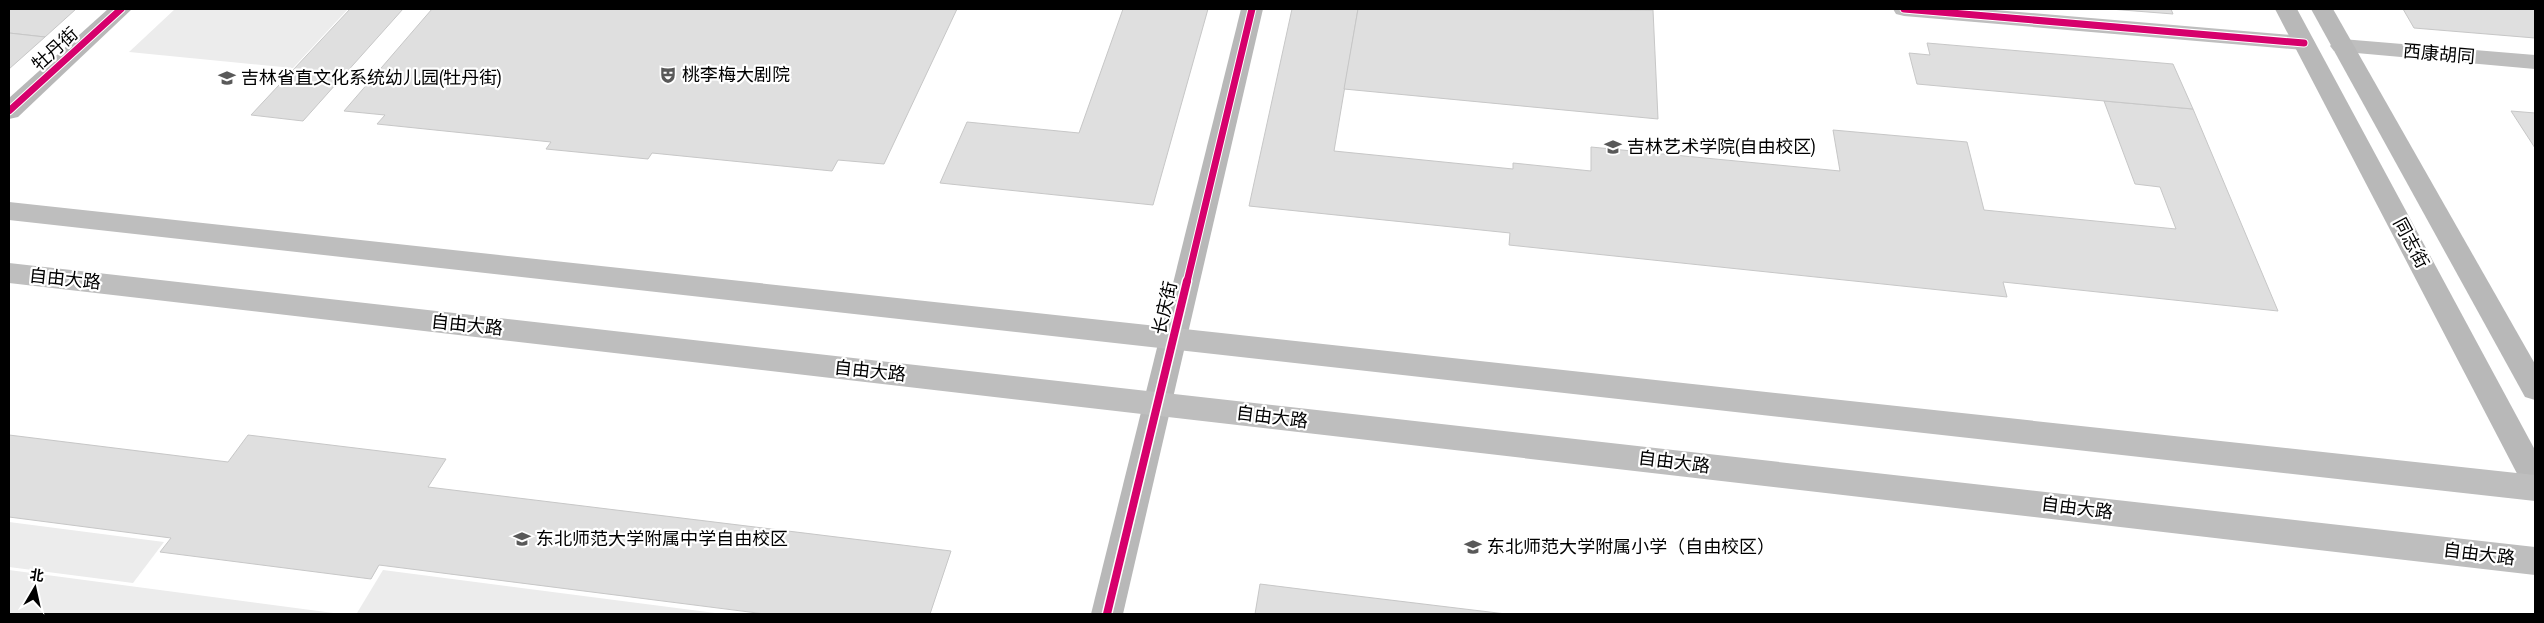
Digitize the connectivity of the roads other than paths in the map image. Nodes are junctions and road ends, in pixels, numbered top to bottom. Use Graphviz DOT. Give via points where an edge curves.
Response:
graph roads {
  1 [pos="121,9"];
  2 [pos="1252,9"];
  3 [pos="1904,9"];
  4 [pos="2286,9"];
  5 [pos="2322,9"];
  6 [pos="2304,43"];
  7 [pos="2342,46"];
  8 [pos="2535,62"];
  9 [pos="9,111"];
  10 [pos="9,211"];
  11 [pos="9,273"];
  12 [pos="1173,338"];
  13 [pos="2535,389"];
  14 [pos="1158,404"];
  15 [pos="2535,478"];
  16 [pos="2535,488"];
  17 [pos="2535,561"];
  18 [pos="1107,614"];
  1 -- 9 [label="main road, 牡丹街"];
  2 -- 12 [label="main road, 长庆街"];
  3 -- 6 [label="main road"];
  4 -- 6 [label="main road, 同志街"];
  5 -- 7 [label="main road, 同志街"];
  6 -- 15 [label="main road, 同志街"];
  7 -- 8 [label="main road, 西康胡同"];
  7 -- 13 [label="main road, 同志街"];
  10 -- 12 [label="main road"];
  11 -- 14 [label="main road, 自由大路"];
  12 -- 14 [label="main road, 长庆街"];
  12 -- 16 [label="main road"];
  14 -- 17 [label="main road, 自由大路"];
  14 -- 18 [label="main road, 长庆街"];
}
